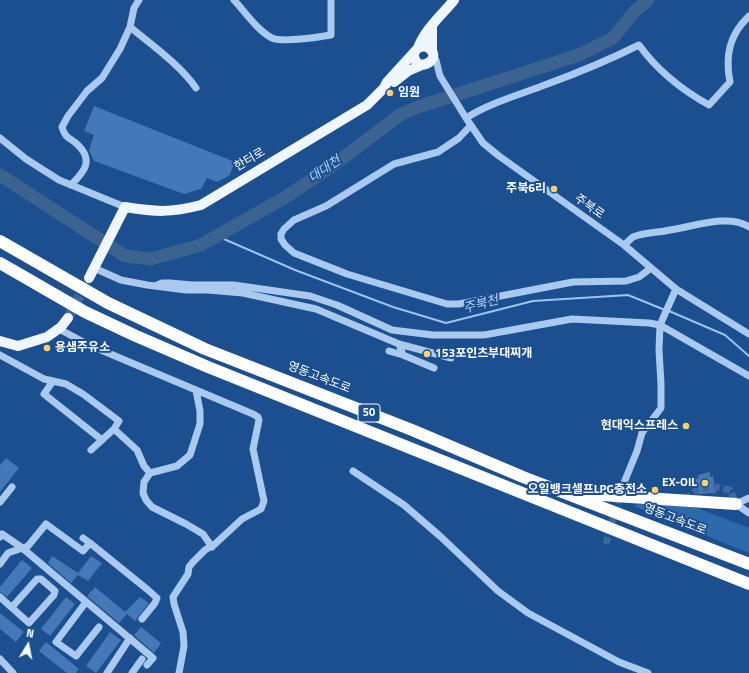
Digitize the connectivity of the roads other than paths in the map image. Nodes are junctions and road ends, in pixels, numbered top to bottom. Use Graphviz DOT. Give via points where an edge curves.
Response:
graph roads {
  1 [pos="139,0"];
  2 [pos="234,0"];
  3 [pos="331,0"];
  4 [pos="454,0"];
  5 [pos="749,16"];
  6 [pos="432,26"];
  7 [pos="130,27"];
  8 [pos="416,50"];
  9 [pos="432,53"];
  10 [pos="424,65"];
  11 [pos="440,76"];
  12 [pos="196,88"];
  13 [pos="384,88"];
  14 [pos="464,116"];
  15 [pos="470,125"];
  16 [pos="0,138"];
  17 [pos="71,185"];
  18 [pos="126,207"];
  19 [pos="749,227"];
  20 [pos="0,241"];
  21 [pos="624,245"];
  22 [pos="0,263"];
  23 [pos="94,268"];
  24 [pos="651,268"];
  25 [pos="89,278"];
  26 [pos="155,286"];
  27 [pos="674,292"];
  28 [pos="68,318"];
  29 [pos="660,325"];
  30 [pos="59,329"];
  31 [pos="749,334"];
  32 [pos="0,341"];
  33 [pos="400,344"];
  34 [pos="389,351"];
  35 [pos="0,355"];
  36 [pos="403,355"];
  37 [pos="451,358"];
  38 [pos="434,368"];
  39 [pos="749,376"];
  40 [pos="53,381"];
  41 [pos="196,390"];
  42 [pos="114,429"];
  43 [pos="102,440"];
  44 [pos="91,450"];
  45 [pos="353,471"];
  46 [pos="150,473"];
  47 [pos="523,477"];
  48 [pos="12,487"];
  49 [pos="621,490"];
  50 [pos="749,498"];
  51 [pos="0,502"];
  52 [pos="749,503"];
  53 [pos="736,504"];
  54 [pos="749,513"];
  55 [pos="0,536"];
  56 [pos="83,538"];
  57 [pos="90,543"];
  58 [pos="212,546"];
  59 [pos="21,548"];
  60 [pos="0,564"];
  61 [pos="749,564"];
  62 [pos="749,584"];
  63 [pos="0,597"];
  64 [pos="86,602"];
  65 [pos="12,607"];
  66 [pos="142,619"];
  67 [pos="99,627"];
  68 [pos="130,638"];
  69 [pos="0,659"];
  70 [pos="142,659"];
  71 [pos="147,665"];
  72 [pos="643,672"];
  73 [pos="13,673"];
  74 [pos="107,673"];
  75 [pos="132,673"];
  76 [pos="179,673"];
  1 -- 7 [label="street" via="134,8"];
  2 -- 3 [label="street" via="264,33 273,39 294,40 331,35"];
  4 -- 6 [label="main road, 한터로"];
  5 -- 14 [label="street" via="731,40 727,59 730,82 709,105 669,77 653,63 639,45 608,60"];
  6 -- 8 [label="main road, 한터로"];
  6 -- 9 [label="main road"];
  7 -- 12 [label="street" via="164,55"];
  7 -- 17 [label="street" via="102,78 87,91 62,127 64,134 78,145 86,157 87,166"];
  8 -- 9 [label="main road" via="426,46"];
  8 -- 10 [label="main road" via="415,59"];
  8 -- 13 [label="main road, 한터로"];
  9 -- 10 [label="main road" via="431,62"];
  9 -- 11 [label="street, 주북로"];
  10 -- 11 [label="street, 주북로" via="431,66"];
  10 -- 13 [label="main road, 한터로" via="408,71"];
  11 -- 14 [label="street, 주북로"];
  13 -- 18 [label="main road, 한터로" via="367,105 201,205 160,212"];
  14 -- 15 [label="street, 주북로"];
  15 -- 21 [label="street, 주북로" via="483,143 499,156"];
  15 -- 24 [label="street" via="458,138 438,152 394,164 326,206 294,220 284,229 281,239 294,253 326,266 447,304 459,304 573,282 626,281 639,278"];
  16 -- 17 [label="street" via="26,159"];
  17 -- 18 [label="street"];
  18 -- 23 [label="main road"];
  19 -- 21 [label="street" via="746,224 718,220 644,234 632,238"];
  20 -- 47 [label="highway, 영동고속도로 / 50" via="108,303 206,349 412,430"];
  21 -- 24 [label="street, 주북로"];
  22 -- 62 [label="highway, 50" via="85,312 208,368"];
  23 -- 25 [label="main road"];
  23 -- 26 [label="street" via="121,280"];
  24 -- 27 [label="street, 주북로"];
  26 -- 29 [label="street" via="162,283 234,285 310,296 337,305 392,330 433,334 484,335 572,319"];
  26 -- 33 [label="street" via="243,293 316,309"];
  27 -- 29 [label="street"];
  27 -- 31 [label="street, 주북로"];
  28 -- 30 [label="main road"];
  29 -- 39 [label="street"];
  29 -- 49 [label="street" via="661,408 642,433"];
  30 -- 32 [label="main road" via="46,337 18,346"];
  30 -- 41 [label="street" via="89,346"];
  33 -- 36 [label="street"];
  33 -- 37 [label="street"];
  34 -- 36 [label="street"];
  35 -- 40 [label="street" via="44,379"];
  36 -- 38 [label="street"];
  40 -- 42 [label="street" via="66,384 83,394 114,417 119,421"];
  40 -- 43 [label="street" via="44,394"];
  41 -- 46 [label="street" via="200,424 190,455 177,466"];
  41 -- 58 [label="street" via="253,414 259,420 253,449 264,501 261,509 242,519"];
  42 -- 43 [label="street"];
  42 -- 46 [label="street" via="137,450"];
  43 -- 44 [label="street"];
  45 -- 72 [label="street" via="404,505 498,591 528,613 619,662"];
  46 -- 58 [label="street" via="144,482 143,493 146,500 152,507 203,534"];
  47 -- 53 [label="highway" via="591,494"];
  47 -- 61 [label="highway, 영동고속도로 / 50"];
  48 -- 51 [label="street"];
  50 -- 53 [label="street"];
  52 -- 53 [label="street"];
  53 -- 54 [label="street"];
  55 -- 59 [label="street" via="2,534"];
  56 -- 57 [label="street"];
  57 -- 59 [label="street" via="83,550 46,524 28,546"];
  57 -- 66 [label="street" via="156,598"];
  58 -- 76 [label="street" via="189,567 188,574 173,597 184,632"];
  59 -- 60 [label="street" via="8,553"];
  59 -- 64 [label="street"];
  63 -- 65 [label="street"];
  64 -- 67 [label="street" via="56,642 76,656"];
  64 -- 68 [label="street"];
  65 -- 65 [label="street" via="29,623 55,591 41,579 37,579"];
  68 -- 71 [label="street" via="153,658"];
  68 -- 74 [label="street"];
  69 -- 73 [label="street"];
  70 -- 75 [label="street"];
}
